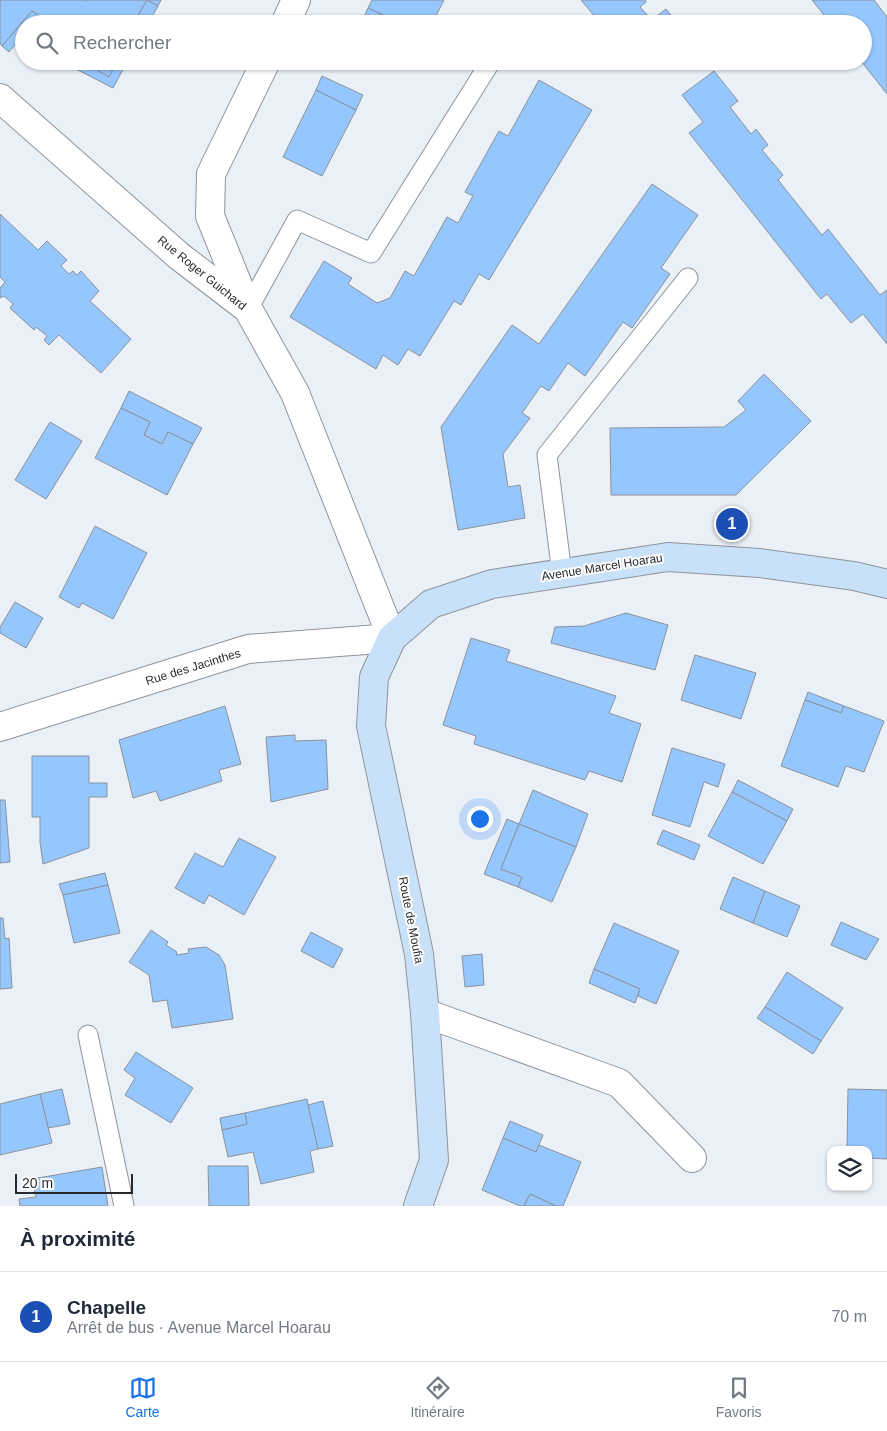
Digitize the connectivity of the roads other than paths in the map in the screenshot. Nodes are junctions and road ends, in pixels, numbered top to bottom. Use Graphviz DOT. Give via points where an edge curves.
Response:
graph roads {
  1 [pos="296,0"];
  2 [pos="289,15"];
  3 [pos="262,70"];
  4 [pos="485,70"];
  5 [pos="0,98"];
  6 [pos="688,278"];
  7 [pos="248,309"];
  8 [pos="562,574"];
  9 [pos="887,584"];
  10 [pos="392,638"];
  11 [pos="0,727"];
  12 [pos="425,1013"];
  13 [pos="88,1036"];
  14 [pos="692,1158"];
  15 [pos="124,1206"];
  16 [pos="418,1206"];
  1 -- 2 [label="street"];
  3 -- 7 [label="street" via="211,174 210,216"];
  4 -- 7 [label="lane" via="371,253 297,220"];
  5 -- 7 [label="street, Rue Roger Guichard" via="179,256"];
  6 -- 8 [label="lane" via="547,455"];
  7 -- 10 [label="street, Rue Roger Guichard" via="295,393"];
  8 -- 9 [label="main road, Avenue Marcel Hoarau" via="668,557 760,562"];
  8 -- 10 [label="main road, Avenue Marcel Hoarau" via="492,584 431,604"];
  10 -- 11 [label="street, Rue des Jacinthes" via="248,649"];
  10 -- 12 [label="main road, Route de Moufia" via="374,678 371,726 419,954"];
  12 -- 14 [label="street" via="619,1083"];
  12 -- 16 [label="main road, Route de Moufia" via="434,1160"];
  13 -- 15 [label="lane"];
}
